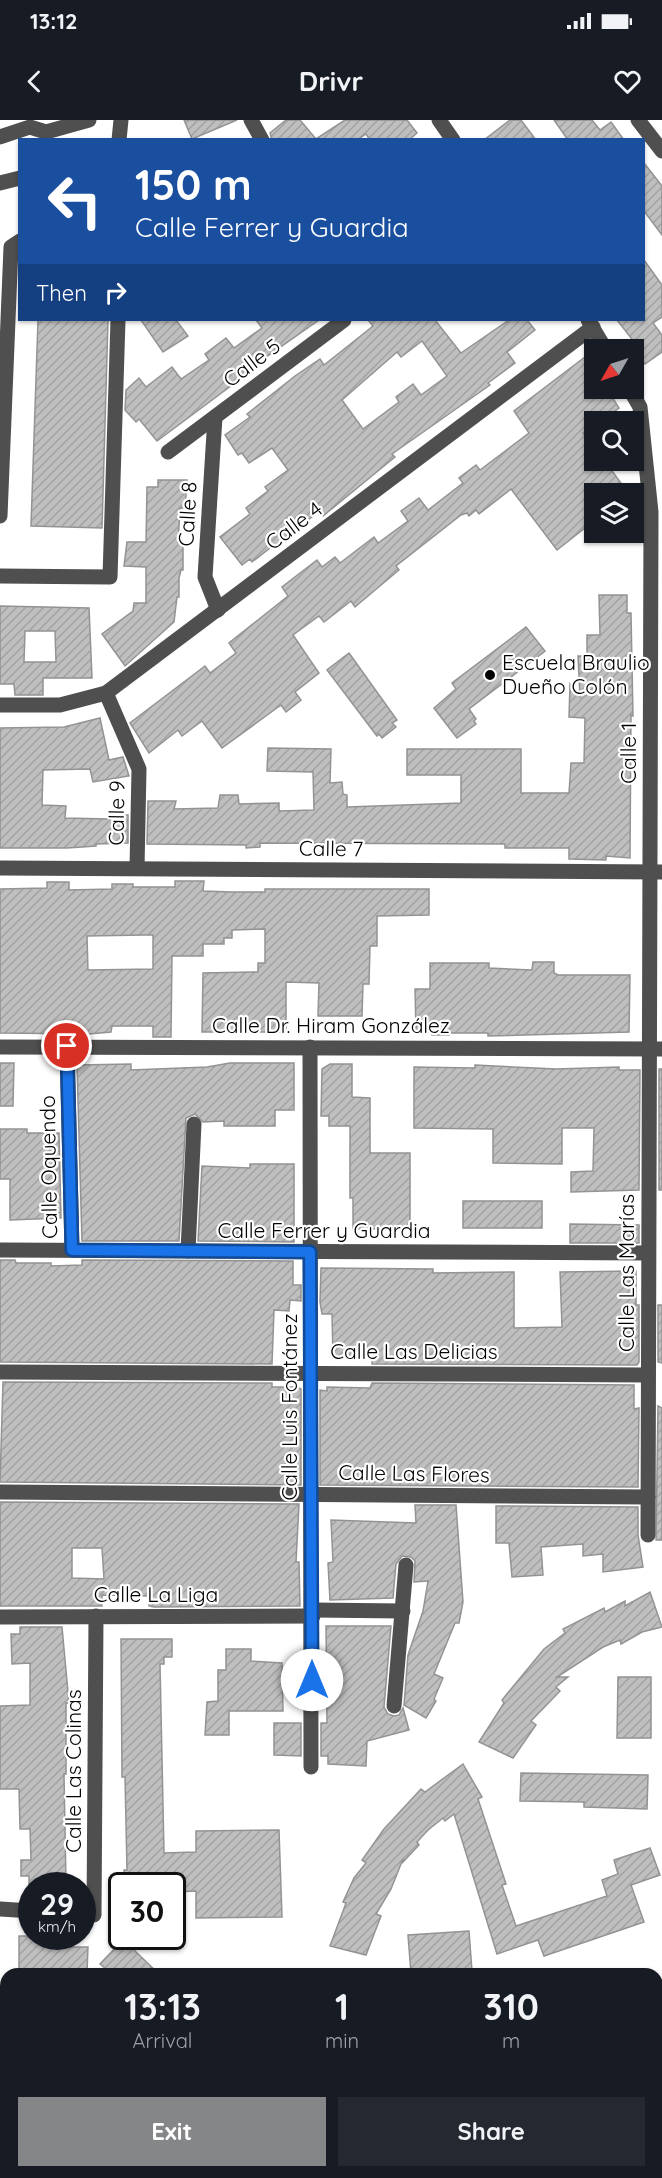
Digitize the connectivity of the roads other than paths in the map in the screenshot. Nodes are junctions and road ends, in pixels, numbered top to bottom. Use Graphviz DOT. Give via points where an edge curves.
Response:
graph roads {
  1 [pos="89,120"];
  2 [pos="121,120"];
  3 [pos="251,120"];
  4 [pos="439,120"];
  5 [pos="638,120"];
  6 [pos="36,124"];
  7 [pos="0,137"];
  8 [pos="119,138"];
  9 [pos="261,138"];
  10 [pos="452,138"];
  11 [pos="662,151"];
  12 [pos="18,178"];
  13 [pos="0,183"];
  14 [pos="10,244"];
  15 [pos="118,321"];
  16 [pos="343,321"];
  17 [pos="590,323"];
  18 [pos="599,339"];
  19 [pos="635,399"];
  20 [pos="1,417"];
  21 [pos="215,417"];
  22 [pos="168,452"];
  23 [pos="656,512"];
  24 [pos="0,516"];
  25 [pos="0,576"];
  26 [pos="218,610"];
  27 [pos="656,668"];
  28 [pos="106,693"];
  29 [pos="0,705"];
  30 [pos="0,868"];
  31 [pos="138,868"];
  32 [pos="655,872"];
  33 [pos="67,1046"];
  34 [pos="0,1047"];
  35 [pos="310,1047"];
  36 [pos="655,1049"];
  37 [pos="194,1124"];
  38 [pos="0,1250"];
  39 [pos="72,1250"];
  40 [pos="188,1251"];
  41 [pos="310,1252"];
  42 [pos="648,1253"];
  43 [pos="0,1372"];
  44 [pos="311,1373"];
  45 [pos="648,1375"];
  46 [pos="0,1492"];
  47 [pos="312,1494"];
  48 [pos="648,1497"];
  49 [pos="648,1535"];
  50 [pos="406,1565"];
  51 [pos="404,1611"];
  52 [pos="313,1613"];
  53 [pos="96,1616"];
  54 [pos="0,1617"];
  55 [pos="394,1706"];
  56 [pos="311,1767"];
  57 [pos="94,1872"];
  58 [pos="0,1909"];
  59 [pos="18,1910"];
  1 -- 6 [label="street" via="46,132"];
  2 -- 8 [label="street"];
  3 -- 9 [label="street"];
  4 -- 10 [label="street"];
  5 -- 11 [label="street"];
  6 -- 7 [label="street"];
  12 -- 13 [label="street"];
  14 -- 20 [label="street"];
  15 -- 25 [label="street" via="110,577"];
  16 -- 21 [label="street, Calle 5"];
  17 -- 18 [label="street"];
  17 -- 26 [label="street, Calle 4"];
  19 -- 23 [label="street, Calle 1" via="640,407"];
  20 -- 24 [label="street"];
  21 -- 22 [label="street, Calle 5"];
  21 -- 26 [label="street, Calle 8" via="205,577"];
  23 -- 27 [label="street, Calle 1"];
  26 -- 28 [label="street, Calle 4"];
  27 -- 32 [label="street, Calle 1"];
  28 -- 29 [label="street, Calle 4" via="60,705"];
  28 -- 31 [label="street, Calle 9" via="139,769"];
  30 -- 31 [label="street, Calle 7"];
  31 -- 32 [label="street, Calle 7"];
  32 -- 36 [label="street, Calle 1"];
  33 -- 34 [label="street, Calle Dr. Hiram González"];
  33 -- 35 [label="street, Calle Dr. Hiram González"];
  33 -- 39 [label="street, Calle Oquendo"];
  35 -- 36 [label="street, Calle Dr. Hiram González"];
  35 -- 41 [label="street, Calle Luis Fontánez"];
  36 -- 42 [label="street, Calle Las Marías"];
  37 -- 40 [label="street"];
  38 -- 39 [label="street, Calle Ferrer y Guardia"];
  39 -- 40 [label="street, Calle Ferrer y Guardia"];
  40 -- 41 [label="street, Calle Ferrer y Guardia"];
  41 -- 42 [label="street, Calle Ferrer y Guardia"];
  41 -- 44 [label="street, Calle Luis Fontánez"];
  42 -- 45 [label="street, Calle Las Marías"];
  43 -- 44 [label="street, Calle Las Delicias"];
  44 -- 45 [label="street, Calle Las Delicias"];
  44 -- 47 [label="street, Calle Luis Fontánez"];
  45 -- 48 [label="street, Calle Las Marías"];
  46 -- 47 [label="street, Calle Las Flores"];
  47 -- 48 [label="street, Calle Las Flores"];
  47 -- 52 [label="street, Calle Luis Fontánez"];
  48 -- 49 [label="street, Calle Las Marías"];
  50 -- 51 [label="street"];
  51 -- 52 [label="street, Calle La Liga"];
  51 -- 55 [label="street"];
  52 -- 53 [label="street, Calle La Liga"];
  52 -- 56 [label="street, Calle Luis Fontánez"];
  53 -- 54 [label="street, Calle La Liga"];
  53 -- 57 [label="street, Calle Las Colinas"];
  58 -- 59 [label="street"];
}
